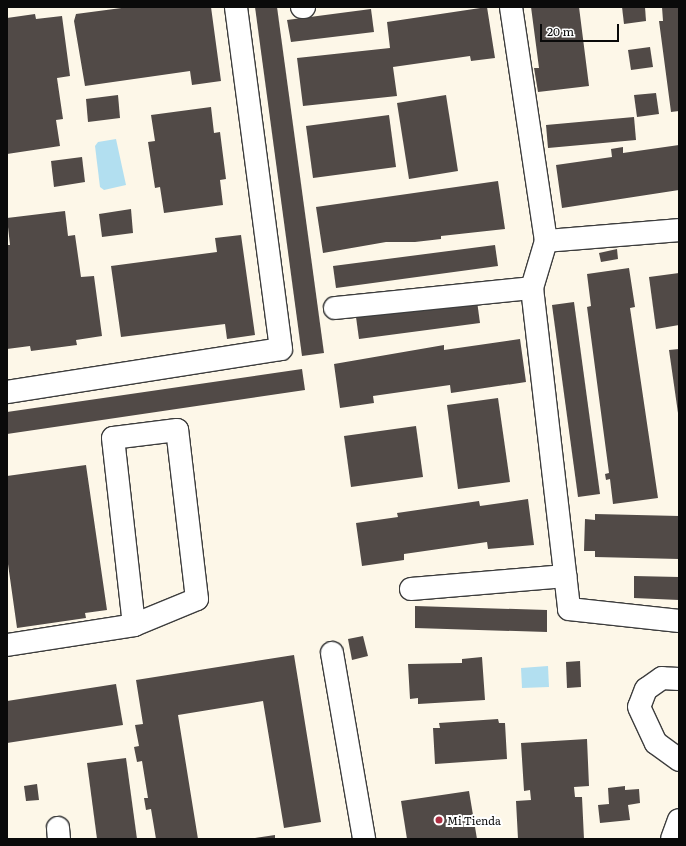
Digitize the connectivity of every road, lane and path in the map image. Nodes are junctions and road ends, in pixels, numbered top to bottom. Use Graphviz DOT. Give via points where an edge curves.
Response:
graph roads {
  1 [pos="236,7"];
  2 [pos="511,7"];
  3 [pos="679,230"];
  4 [pos="546,241"];
  5 [pos="532,288"];
  6 [pos="335,308"];
  7 [pos="7,392"];
  8 [pos="565,576"];
  9 [pos="411,589"];
  10 [pos="679,621"];
  11 [pos="134,626"];
  12 [pos="7,645"];
  13 [pos="332,653"];
  14 [pos="679,679"];
  15 [pos="679,760"];
  16 [pos="679,820"];
  17 [pos="364,839"];
  18 [pos="672,839"];
  1 -- 7 [label="lane" via="281,349"];
  2 -- 4 [label="lane"];
  3 -- 4 [label="lane"];
  4 -- 5 [label="lane"];
  5 -- 6 [label="lane"];
  5 -- 8 [label="lane"];
  8 -- 9 [label="lane"];
  8 -- 10 [label="lane" via="569,609"];
  11 -- 11 [label="lane" via="197,599 177,430 113,438"];
  11 -- 12 [label="lane"];
  13 -- 17 [label="lane"];
  14 -- 15 [label="lane" via="662,678 646,690 639,707 656,743"];
  16 -- 18 [label="lane"];
}
